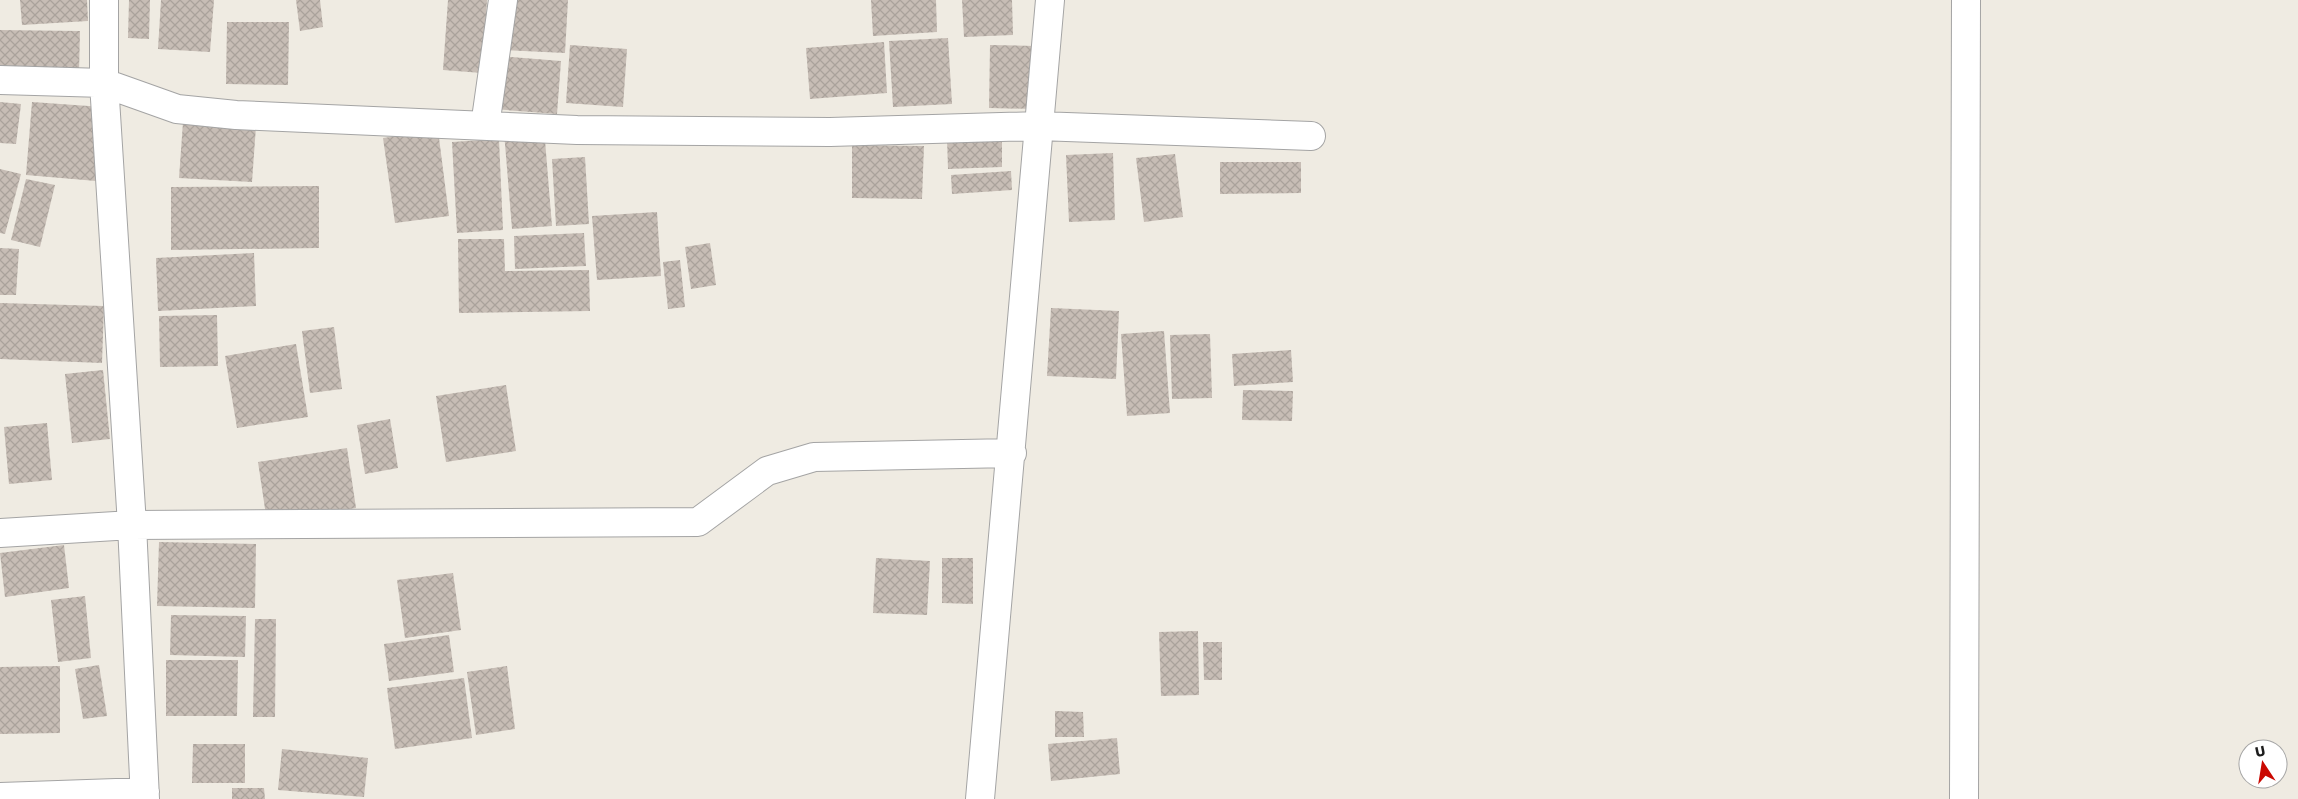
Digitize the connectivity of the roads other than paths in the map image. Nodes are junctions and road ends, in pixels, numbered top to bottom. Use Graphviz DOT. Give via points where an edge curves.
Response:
graph roads {
  1 [pos="104,0"];
  2 [pos="503,0"];
  3 [pos="1050,0"];
  4 [pos="1966,0"];
  5 [pos="0,80"];
  6 [pos="104,83"];
  7 [pos="485,126"];
  8 [pos="1040,126"];
  9 [pos="1312,136"];
  10 [pos="1012,453"];
  11 [pos="132,525"];
  12 [pos="0,533"];
  13 [pos="145,796"];
  14 [pos="0,797"];
  15 [pos="980,799"];
  16 [pos="1964,799"];
  1 -- 6 [label="street"];
  2 -- 7 [label="street"];
  3 -- 8 [label="street"];
  4 -- 16 [label="street"];
  5 -- 6 [label="street"];
  6 -- 7 [label="street" via="177,109"];
  6 -- 11 [label="street"];
  7 -- 8 [label="street" via="830,132"];
  8 -- 9 [label="street"];
  8 -- 10 [label="street"];
  10 -- 11 [label="street" via="814,457 767,470 698,522"];
  10 -- 15 [label="street"];
  11 -- 12 [label="street"];
  11 -- 13 [label="street"];
  13 -- 14 [label="street"];
}
